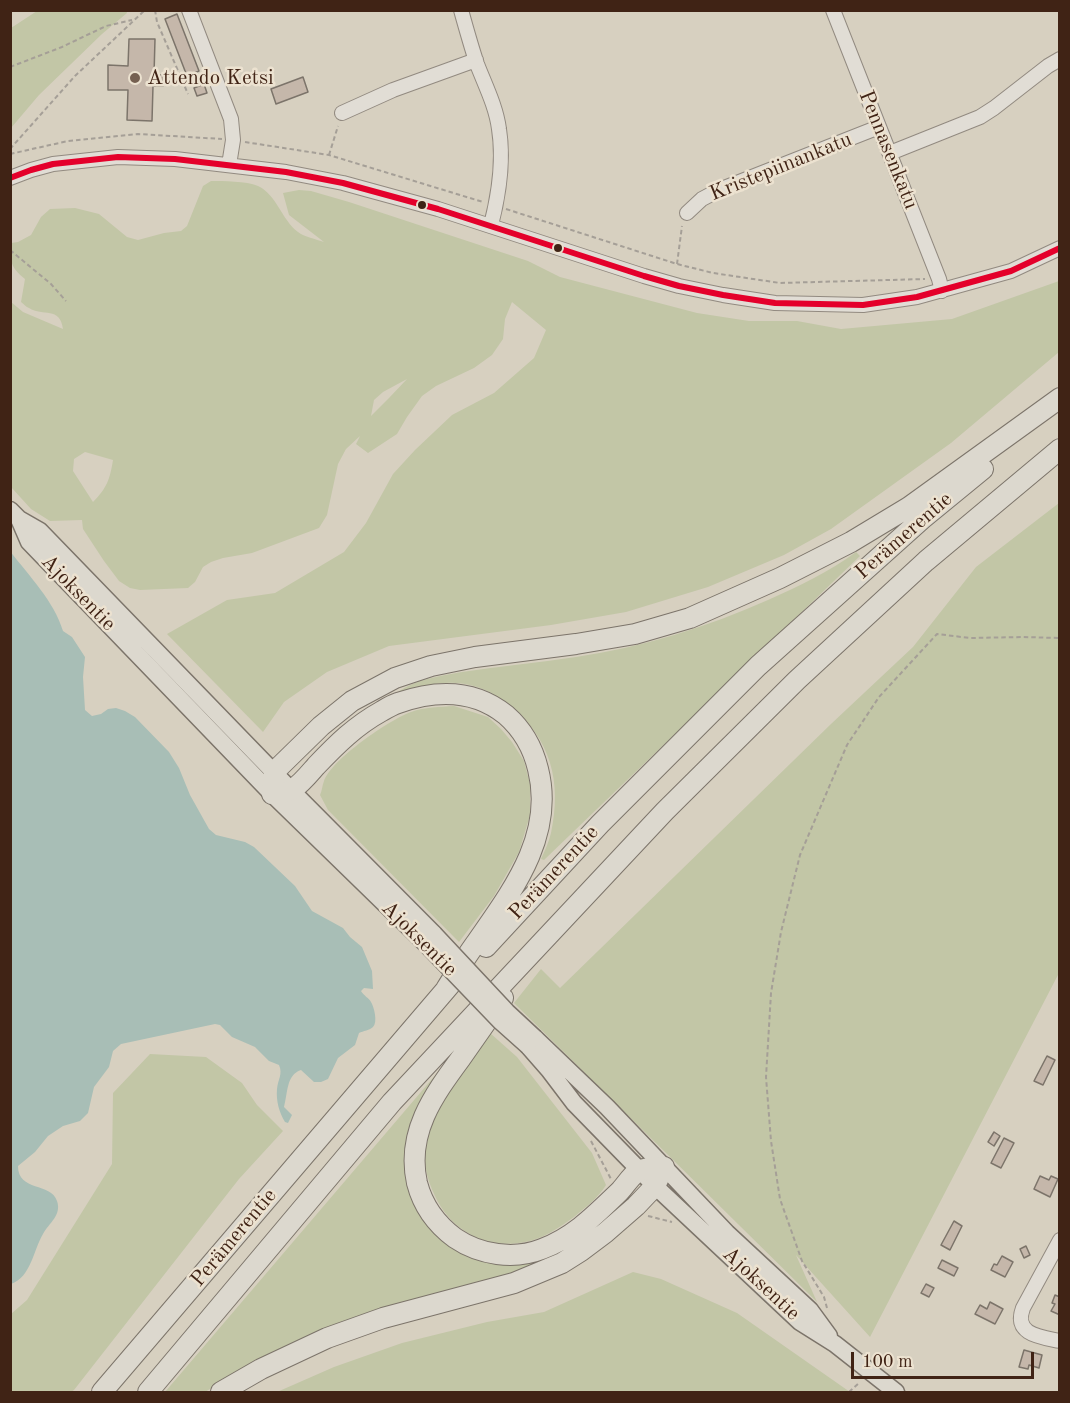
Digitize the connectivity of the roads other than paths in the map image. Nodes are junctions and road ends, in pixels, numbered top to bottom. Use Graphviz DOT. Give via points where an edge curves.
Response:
graph roads {
  1 [pos="189,10"];
  2 [pos="461,10"];
  3 [pos="833,10"];
  4 [pos="1059,59"];
  5 [pos="476,60"];
  6 [pos="342,113"];
  7 [pos="879,127"];
  8 [pos="890,153"];
  9 [pos="229,165"];
  10 [pos="10,178"];
  11 [pos="687,213"];
  12 [pos="491,225"];
  13 [pos="1059,248"];
  14 [pos="940,285"];
  15 [pos="1059,398"];
  16 [pos="1059,406"];
  17 [pos="1059,449"];
  18 [pos="15,514"];
  19 [pos="274,772"];
  20 [pos="292,791"];
  21 [pos="272,794"];
  22 [pos="546,938"];
  23 [pos="429,939"];
  24 [pos="446,989"];
  25 [pos="532,1042"];
  26 [pos="664,1167"];
  27 [pos="639,1170"];
  28 [pos="655,1186"];
  29 [pos="1059,1240"];
  30 [pos="1059,1341"];
  31 [pos="835,1344"];
  32 [pos="102,1392"];
  33 [pos="148,1392"];
  34 [pos="221,1392"];
  35 [pos="896,1392"];
  1 -- 9 [label="street" via="228,110 233,140"];
  2 -- 5 [label="street"];
  3 -- 7 [label="street, Pennasenkatu"];
  4 -- 8 [label="street" via="980,117"];
  5 -- 6 [label="street"];
  5 -- 12 [label="street" via="499,128 501,154"];
  7 -- 8 [label="street, Pennasenkatu"];
  7 -- 11 [label="street, Kristepiinankatu" via="719,190"];
  8 -- 14 [label="street, Pennasenkatu"];
  9 -- 10 [label="street" via="118,157 53,164"];
  9 -- 12 [label="street" via="343,183"];
  12 -- 14 [label="street" via="679,286 775,303 863,305 917,297"];
  13 -- 14 [label="street" via="1011,271"];
  15 -- 19 [label="highway" via="909,507 851,543 780,578 690,618 635,634 475,657 395,678 352,701"];
  16 -- 24 [label="highway, Perämerentie" via="922,519 758,666 600,824"];
  17 -- 22 [label="highway, Perämerentie" via="926,561 797,680 665,811"];
  18 -- 19 [label="main road, Ajoksentie" via="39,531"];
  18 -- 21 [label="main road, Ajoksentie" via="30,542"];
  19 -- 20 [label="main road, Ajoksentie"];
  19 -- 21 [label="highway"];
  20 -- 21 [label="highway"];
  20 -- 23 [label="main road, Ajoksentie"];
  20 -- 24 [label="highway" via="343,738 396,703 429,694 462,694 491,704 515,723 534,755 540,775 542,797 536,840 517,883"];
  21 -- 23 [label="main road, Ajoksentie"];
  22 -- 27 [label="highway" via="429,1106 415,1146 420,1192 438,1224 464,1243 497,1254 527,1253 552,1245 579,1229"];
  22 -- 33 [label="highway, Perämerentie" via="393,1102"];
  23 -- 25 [label="main road, Ajoksentie, bridge" via="507,1012"];
  24 -- 32 [label="highway, Perämerentie"];
  25 -- 26 [label="main road, Ajoksentie" via="573,1072"];
  25 -- 27 [label="main road, Ajoksentie" via="574,1103"];
  26 -- 27 [label="highway"];
  26 -- 28 [label="highway"];
  26 -- 31 [label="main road, Ajoksentie" via="727,1233 810,1310"];
  27 -- 28 [label="main road, Ajoksentie"];
  28 -- 31 [label="main road, Ajoksentie" via="800,1322"];
  28 -- 34 [label="highway" via="605,1233 562,1263 514,1282 382,1318 327,1338"];
  29 -- 30 [label="street" via="1021,1312 1022,1325 1028,1332"];
  31 -- 35 [label="main road, Ajoksentie"];
}
